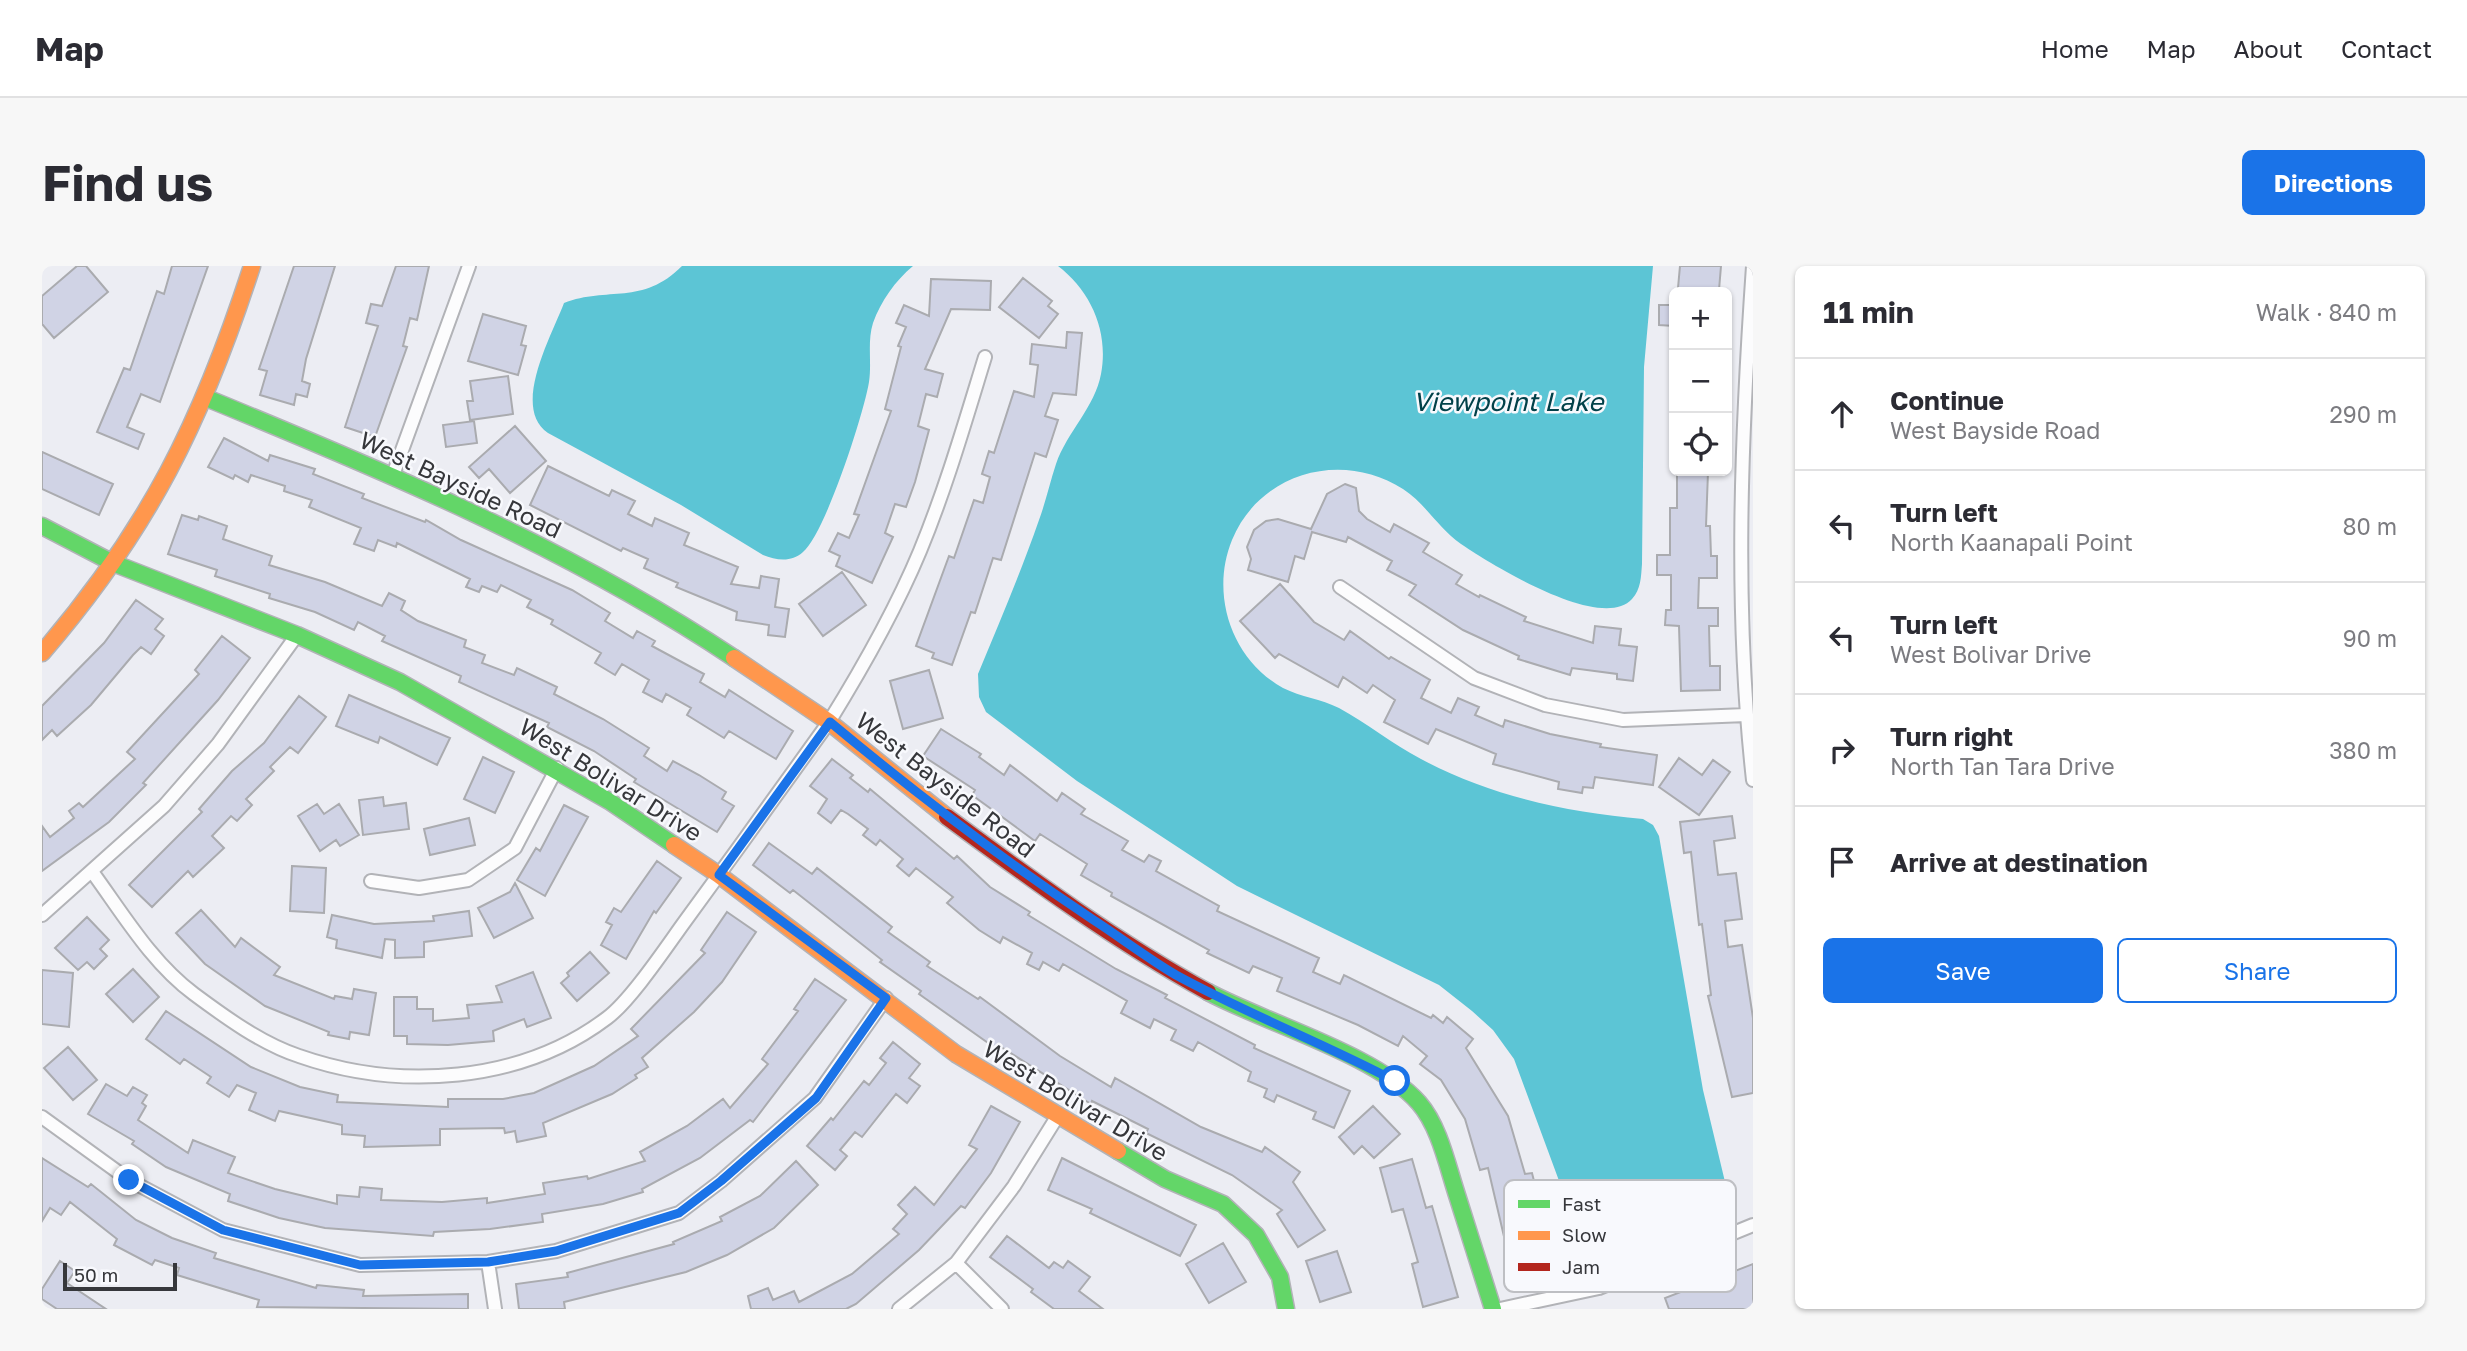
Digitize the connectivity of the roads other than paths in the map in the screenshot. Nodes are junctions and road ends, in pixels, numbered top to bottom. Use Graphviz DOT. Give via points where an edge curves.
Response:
graph roads {
  1 [pos="252,266"];
  2 [pos="468,266"];
  3 [pos="1752,266"];
  4 [pos="985,357"];
  5 [pos="205,397"];
  6 [pos="393,475"];
  7 [pos="42,526"];
  8 [pos="113,563"];
  9 [pos="1340,587"];
  10 [pos="297,635"];
  11 [pos="42,653"];
  12 [pos="1746,715"];
  13 [pos="830,722"];
  14 [pos="557,768"];
  15 [pos="1753,780"];
  16 [pos="93,873"];
  17 [pos="719,875"];
  18 [pos="371,881"];
  19 [pos="42,915"];
  20 [pos="886,998"];
  21 [pos="42,1117"];
  22 [pos="1057,1117"];
  23 [pos="1753,1225"];
  24 [pos="1736,1232"];
  25 [pos="488,1262"];
  26 [pos="956,1263"];
  27 [pos="1580,1292"];
  28 [pos="495,1309"];
  29 [pos="899,1309"];
  30 [pos="1002,1309"];
  31 [pos="1286,1309"];
  32 [pos="1493,1309"];
  33 [pos="1500,1309"];
  1 -- 5 [label="street"];
  2 -- 6 [label="street"];
  3 -- 12 [label="street" via="1740,516"];
  4 -- 13 [label="street" via="920,550 884,628"];
  5 -- 6 [label="street, West Bayside Road"];
  5 -- 8 [label="street" via="156,498"];
  6 -- 13 [label="street, West Bayside Road" via="597,573"];
  7 -- 8 [label="street, West Bolivar Drive"];
  8 -- 10 [label="street, West Bolivar Drive"];
  8 -- 11 [label="street"];
  9 -- 12 [label="street" via="1475,678 1545,705 1623,720"];
  10 -- 14 [label="street, West Bolivar Drive" via="400,682"];
  10 -- 16 [label="street" via="219,744 164,806"];
  12 -- 15 [label="street"];
  13 -- 17 [label="street"];
  13 -- 32 [label="street, West Bayside Road" via="916,794 1020,871 1174,973 1395,1081 1420,1105 1442,1148"];
  14 -- 17 [label="street, West Bolivar Drive"];
  14 -- 18 [label="street" via="515,848 468,880 419,888"];
  16 -- 17 [label="street" via="150,951 192,993 250,1032 297,1056 422,1078 499,1070 566,1043 609,1017"];
  16 -- 19 [label="street"];
  17 -- 20 [label="street, West Bolivar Drive"];
  20 -- 22 [label="street, West Bolivar Drive" via="956,1054"];
  20 -- 25 [label="street" via="816,1098 679,1213 556,1251"];
  21 -- 25 [label="street" via="129,1180 223,1230 360,1265"];
  22 -- 26 [label="street" via="1014,1186"];
  22 -- 31 [label="street, West Bolivar Drive" via="1165,1179 1223,1204 1256,1235 1280,1277"];
  23 -- 24 [label="street"];
  25 -- 28 [label="street"];
  26 -- 29 [label="street"];
  26 -- 30 [label="street"];
  27 -- 33 [label="street"];
}
